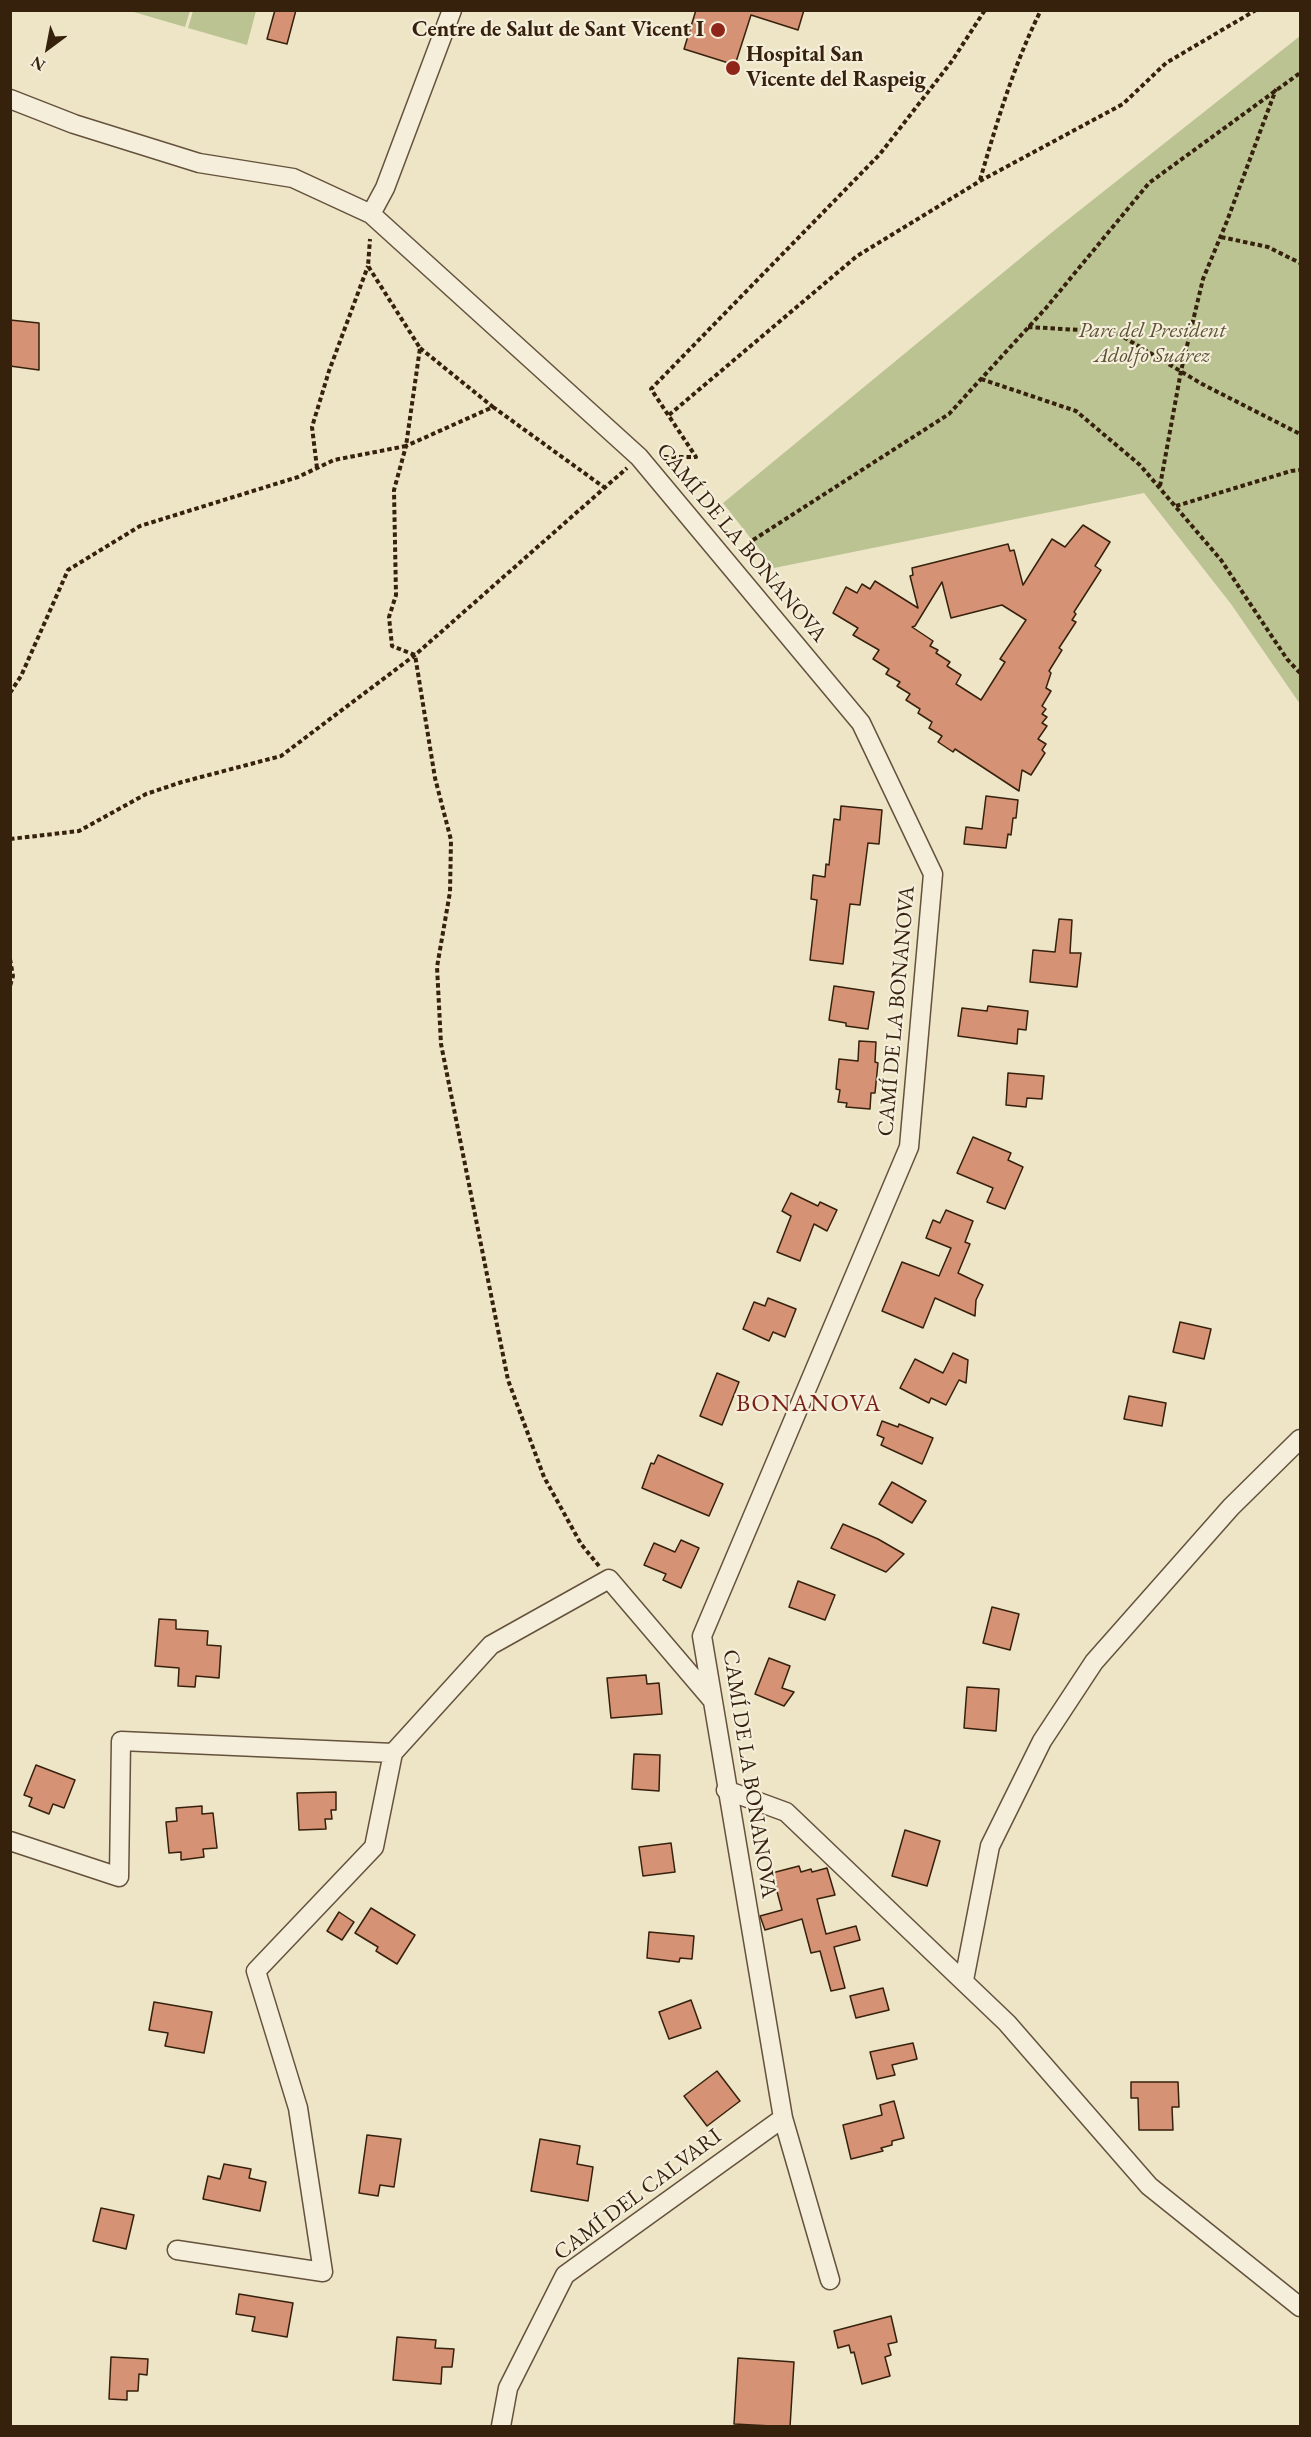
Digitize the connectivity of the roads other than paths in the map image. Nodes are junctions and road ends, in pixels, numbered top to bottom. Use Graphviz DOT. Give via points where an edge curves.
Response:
graph roads {
  1 [pos="452,10"];
  2 [pos="10,99"];
  3 [pos="372,214"];
  4 [pos="1300,1439"];
  5 [pos="714,1703"];
  6 [pos="393,1752"];
  7 [pos="726,1790"];
  8 [pos="10,1841"];
  9 [pos="964,1980"];
  10 [pos="783,2118"];
  11 [pos="177,2250"];
  12 [pos="830,2280"];
  13 [pos="1300,2307"];
  14 [pos="501,2427"];
  1 -- 3 [label="street"];
  2 -- 3 [label="street, CAMÍ DE LA BONANOVA" via="74,124 199,162 294,178"];
  3 -- 5 [label="street, CAMÍ DE LA BONANOVA" via="639,458 861,723 933,874 909,1147 702,1636"];
  4 -- 9 [label="street" via="1231,1507 1094,1662 1042,1741 990,1846"];
  5 -- 6 [label="street" via="609,1578 491,1645"];
  5 -- 7 [label="street, CAMÍ DE LA BONANOVA"];
  6 -- 8 [label="street" via="121,1741 119,1877"];
  6 -- 11 [label="street" via="374,1846 256,1971 298,2108 323,2272"];
  7 -- 9 [label="street" via="786,1812"];
  7 -- 10 [label="street, CAMÍ DE LA BONANOVA"];
  9 -- 13 [label="street" via="1007,2023 1149,2186"];
  10 -- 12 [label="street, CAMÍ DE LA BONANOVA"];
  10 -- 14 [label="street, CAMÍ DEL CALVARI" via="565,2276 508,2388"];
}
